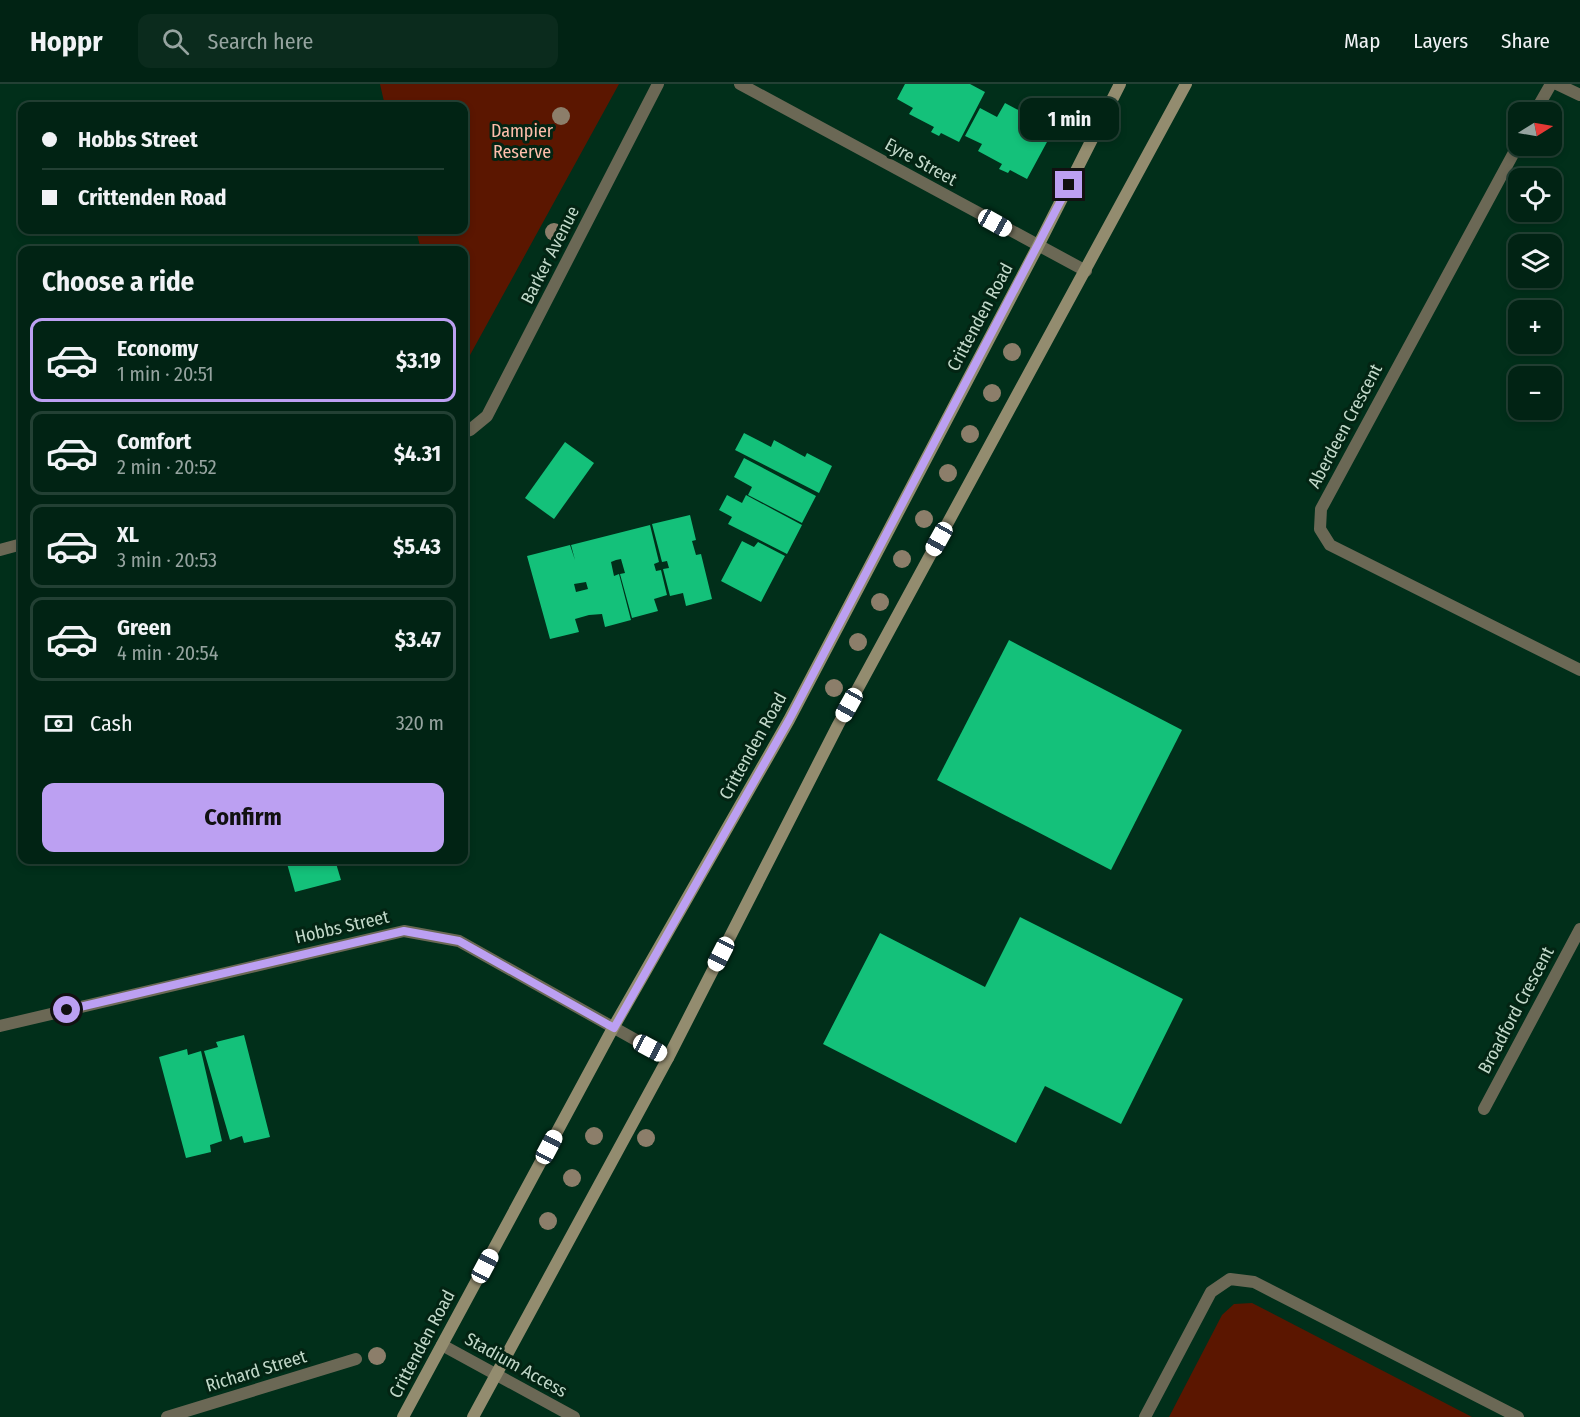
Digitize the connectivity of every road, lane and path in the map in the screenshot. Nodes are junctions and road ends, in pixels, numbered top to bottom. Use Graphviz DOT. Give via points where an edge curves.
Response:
graph roads {
  1 [pos="658,84"];
  2 [pos="740,84"];
  3 [pos="1120,84"];
  4 [pos="1186,84"];
  5 [pos="1551,84"];
  6 [pos="1557,84"];
  7 [pos="1580,95"];
  8 [pos="1541,102"];
  9 [pos="1512,156"];
  10 [pos="1038,246"];
  11 [pos="1086,271"];
  12 [pos="468,431"];
  13 [pos="18,545"];
  14 [pos="0,550"];
  15 [pos="1580,670"];
  16 [pos="1580,929"];
  17 [pos="0,1026"];
  18 [pos="614,1028"];
  19 [pos="668,1058"];
  20 [pos="1484,1109"];
  21 [pos="442,1345"];
  22 [pos="356,1359"];
  23 [pos="496,1375"];
  24 [pos="167,1417"];
  25 [pos="403,1417"];
  26 [pos="473,1417"];
  27 [pos="574,1417"];
  28 [pos="1145,1417"];
  29 [pos="1518,1417"];
  1 -- 12 [label="street, Barker Avenue" via="487,416"];
  2 -- 10 [label="street, Eyre Street"];
  3 -- 10 [label="main road, Crittenden Road"];
  4 -- 11 [label="main road"];
  5 -- 8 [label="street"];
  6 -- 7 [label="street"];
  9 -- 15 [label="street, Aberdeen Crescent" via="1321,509 1320,529 1330,545"];
  10 -- 11 [label="street, Eyre Street"];
  10 -- 18 [label="main road, Crittenden Road" via="789,720"];
  11 -- 19 [label="main road" via="838,725"];
  13 -- 14 [label="street"];
  16 -- 20 [label="street, Broadford Crescent"];
  17 -- 18 [label="street, Hobbs Street" via="404,931 459,941"];
  18 -- 19 [label="street, Hobbs Street"];
  18 -- 21 [label="main road, Crittenden Road"];
  19 -- 23 [label="main road"];
  21 -- 23 [label="street, Stadium Access"];
  21 -- 25 [label="main road, Crittenden Road"];
  22 -- 24 [label="street, Richard Street"];
  23 -- 26 [label="main road"];
  23 -- 27 [label="street, Stadium Access"];
  28 -- 29 [label="street" via="1211,1292 1230,1279 1254,1282"];
}
